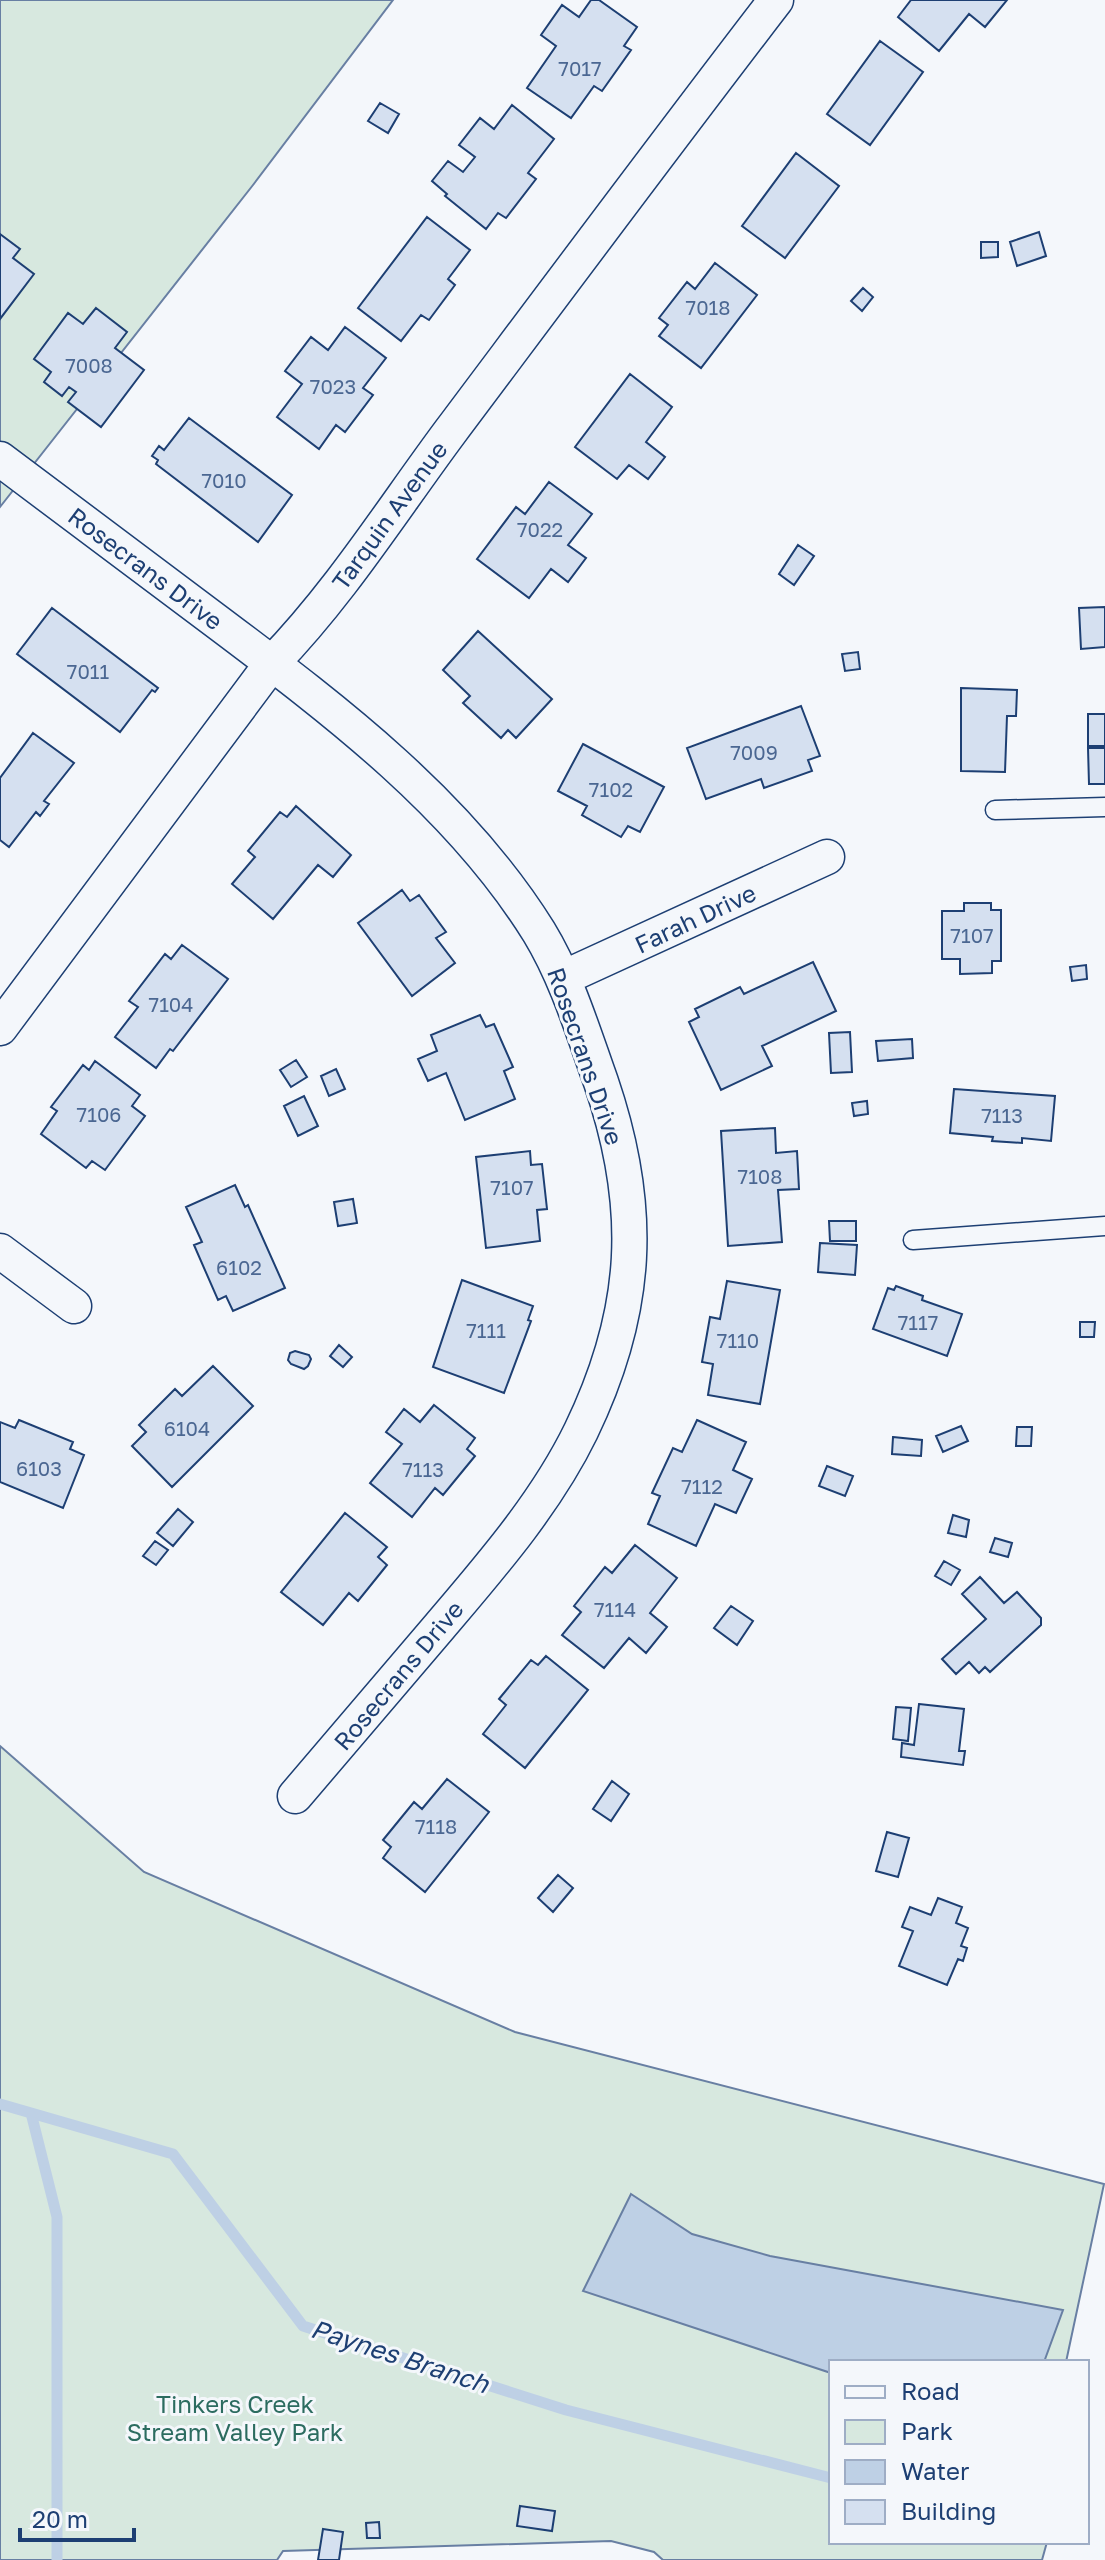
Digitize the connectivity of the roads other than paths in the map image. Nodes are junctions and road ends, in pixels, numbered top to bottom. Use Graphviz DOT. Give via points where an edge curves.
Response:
graph roads {
  1 [pos="776,0"];
  2 [pos="0,459"];
  3 [pos="272,663"];
  4 [pos="1105,807"];
  5 [pos="995,810"];
  6 [pos="827,857"];
  7 [pos="563,978"];
  8 [pos="0,1028"];
  9 [pos="1105,1226"];
  10 [pos="913,1240"];
  11 [pos="0,1251"];
  12 [pos="74,1306"];
  13 [pos="295,1796"];
  1 -- 3 [label="street, Tarquin Avenue" via="346,575"];
  2 -- 3 [label="street, Rosecrans Drive"];
  3 -- 7 [label="street, Rosecrans Drive" via="394,762 446,815 518,901"];
  3 -- 8 [label="street, Tarquin Avenue"];
  4 -- 5 [label="lane"];
  6 -- 7 [label="street, Farah Drive"];
  7 -- 13 [label="street, Rosecrans Drive" via="614,1124 627,1189 627,1295 612,1353 579,1435 508,1543"];
  9 -- 10 [label="lane"];
  11 -- 12 [label="street"];
}
